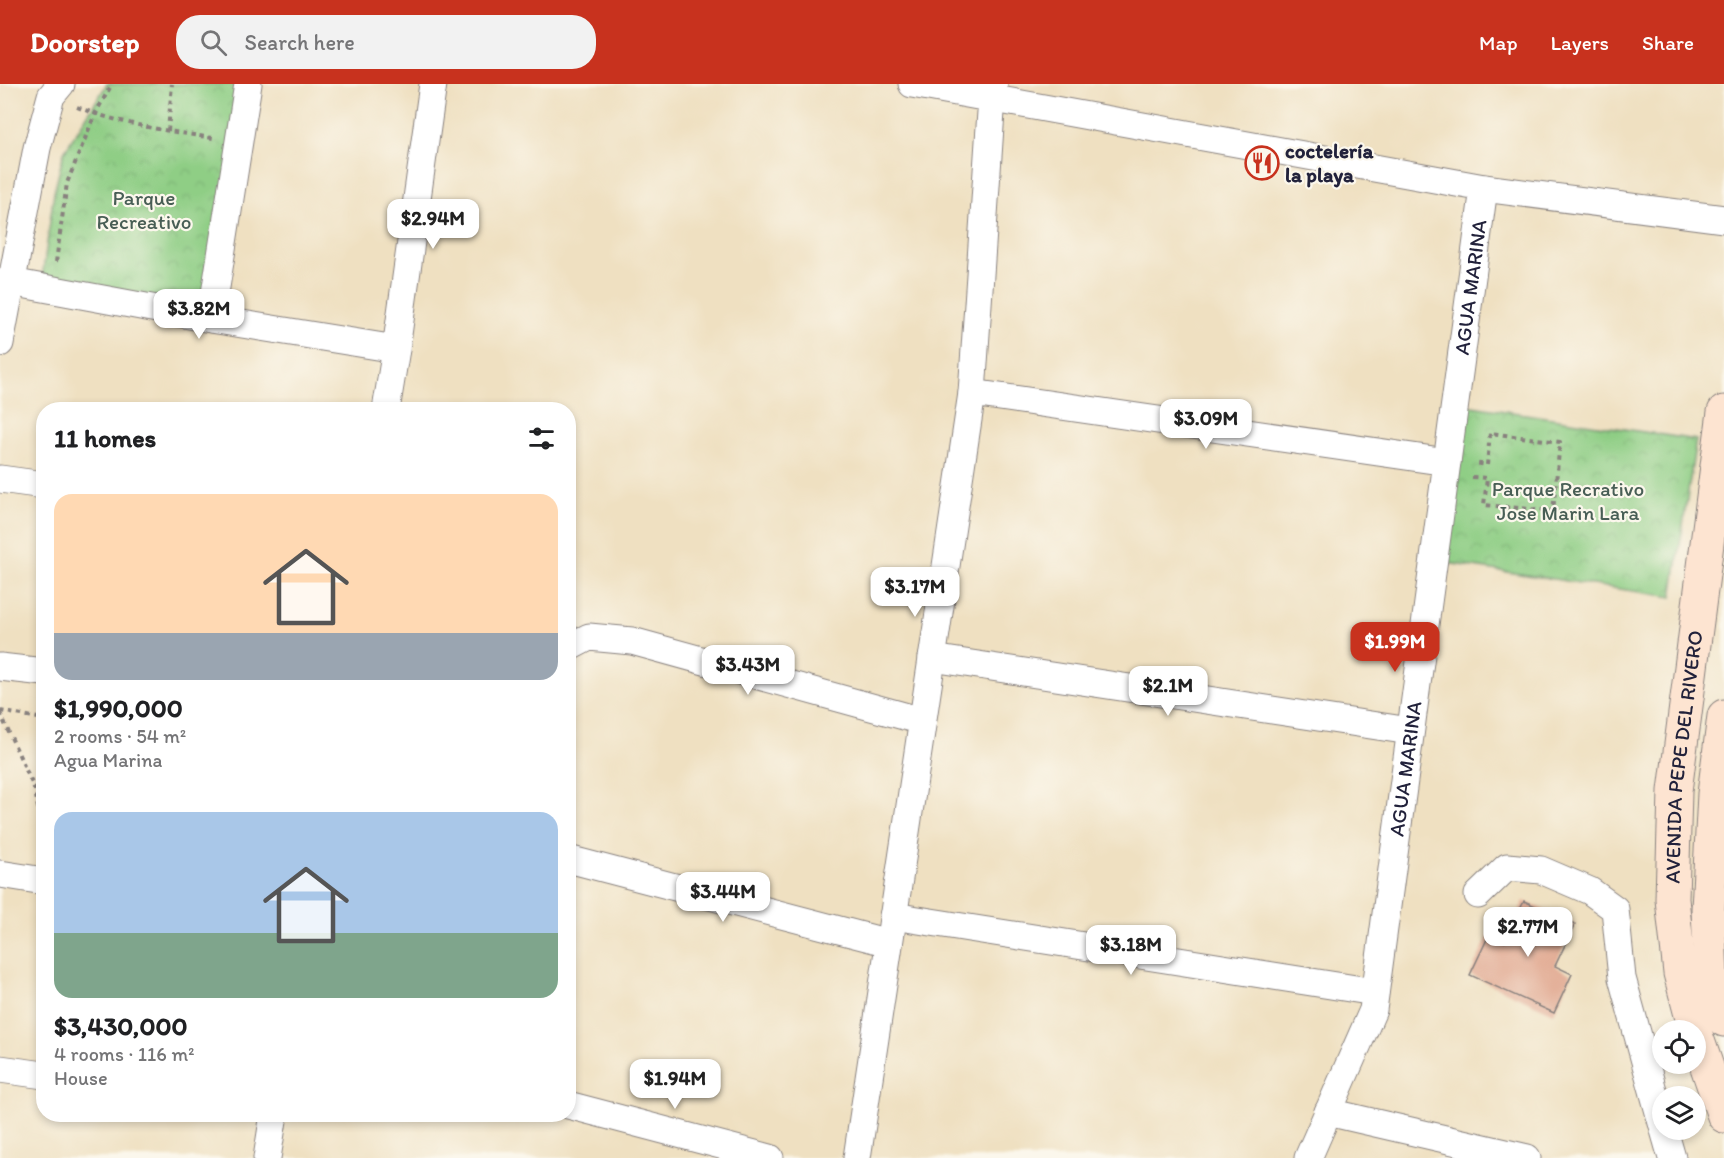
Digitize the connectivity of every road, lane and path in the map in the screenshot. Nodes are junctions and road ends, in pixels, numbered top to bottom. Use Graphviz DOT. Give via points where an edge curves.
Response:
graph roads {
  1 [pos="112,84"];
  2 [pos="172,84"];
  3 [pos="248,84"];
  4 [pos="433,84"];
  5 [pos="912,84"];
  6 [pos="56,90"];
  7 [pos="993,91"];
  8 [pos="95,114"];
  9 [pos="168,131"];
  10 [pos="238,149"];
  11 [pos="1484,188"];
  12 [pos="1724,219"];
  13 [pos="55,271"];
  14 [pos="5,282"];
  15 [pos="211,319"];
  16 [pos="0,343"];
  17 [pos="396,349"];
  18 [pos="972,393"];
  19 [pos="387,402"];
  20 [pos="1724,412"];
  21 [pos="1446,465"];
  22 [pos="0,479"];
  23 [pos="36,484"];
  24 [pos="576,644"];
  25 [pos="932,658"];
  26 [pos="0,667"];
  27 [pos="36,671"];
  28 [pos="0,712"];
  29 [pos="1724,716"];
  30 [pos="36,718"];
  31 [pos="922,721"];
  32 [pos="1410,731"];
  33 [pos="1675,791"];
  34 [pos="1719,794"];
  35 [pos="36,796"];
  36 [pos="576,861"];
  37 [pos="0,874"];
  38 [pos="36,880"];
  39 [pos="1479,895"];
  40 [pos="893,916"];
  41 [pos="889,943"];
  42 [pos="1717,978"];
  43 [pos="1375,992"];
  44 [pos="1692,1020"];
  45 [pos="1724,1020"];
  46 [pos="1706,1063"];
  47 [pos="0,1069"];
  48 [pos="36,1074"];
  49 [pos="1652,1087"];
  50 [pos="576,1107"];
  51 [pos="1328,1112"];
  52 [pos="1724,1116"];
  53 [pos="273,1122"];
  54 [pos="1667,1140"];
  55 [pos="267,1158"];
  56 [pos="770,1158"];
  57 [pos="856,1158"];
  58 [pos="1308,1158"];
  59 [pos="1527,1158"];
  60 [pos="1672,1158"];
  1 -- 8 [label="path"];
  2 -- 9 [label="path"];
  3 -- 10 [label="street"];
  4 -- 17 [label="street"];
  5 -- 7 [label="street"];
  6 -- 8 [label="path"];
  6 -- 14 [label="street" via="37,148"];
  7 -- 11 [label="street"];
  7 -- 18 [label="street"];
  8 -- 9 [label="path"];
  8 -- 13 [label="path" via="67,183"];
  9 -- 10 [label="path" via="214,138"];
  10 -- 15 [label="street"];
  11 -- 12 [label="street"];
  11 -- 21 [label="street, AGUA MARINA"];
  14 -- 15 [label="street"];
  14 -- 16 [label="street"];
  15 -- 17 [label="street"];
  17 -- 19 [label="street"];
  18 -- 21 [label="street"];
  18 -- 25 [label="street"];
  20 -- 33 [label="main road, AVENIDA PEPE DEL RIVERO"];
  21 -- 21 [label="path" via="1487,478 1484,505 1553,512 1560,442 1491,433 1487,465"];
  21 -- 32 [label="street, AGUA MARINA"];
  22 -- 23 [label="street"];
  24 -- 31 [label="street" via="589,637 632,641"];
  25 -- 31 [label="street"];
  25 -- 32 [label="street"];
  26 -- 27 [label="street"];
  28 -- 30 [label="path"];
  28 -- 35 [label="path"];
  29 -- 34 [label="main road, AVENIDA PEPE DEL RIVERO"];
  31 -- 40 [label="street"];
  32 -- 43 [label="street, AGUA MARINA"];
  33 -- 34 [label="street"];
  33 -- 44 [label="main road, AVENIDA PEPE DEL RIVERO" via="1671,899 1680,973"];
  34 -- 42 [label="main road, AVENIDA PEPE DEL RIVERO" via="1708,909"];
  36 -- 41 [label="street"];
  37 -- 38 [label="street"];
  39 -- 49 [label="street" via="1507,867 1541,870 1590,891 1615,909 1622,978"];
  40 -- 41 [label="street"];
  40 -- 43 [label="street"];
  41 -- 57 [label="street"];
  42 -- 45 [label="main road, AVENIDA PEPE DEL RIVERO"];
  43 -- 51 [label="street, AGUA MARINA" via="1373,1010"];
  46 -- 52 [label="main road, AVENIDA PEPE DEL RIVERO"];
  47 -- 48 [label="street"];
  50 -- 56 [label="street"];
  51 -- 58 [label="street, AGUA MARINA"];
  51 -- 59 [label="street"];
  53 -- 55 [label="street"];
  54 -- 60 [label="street"];
}
